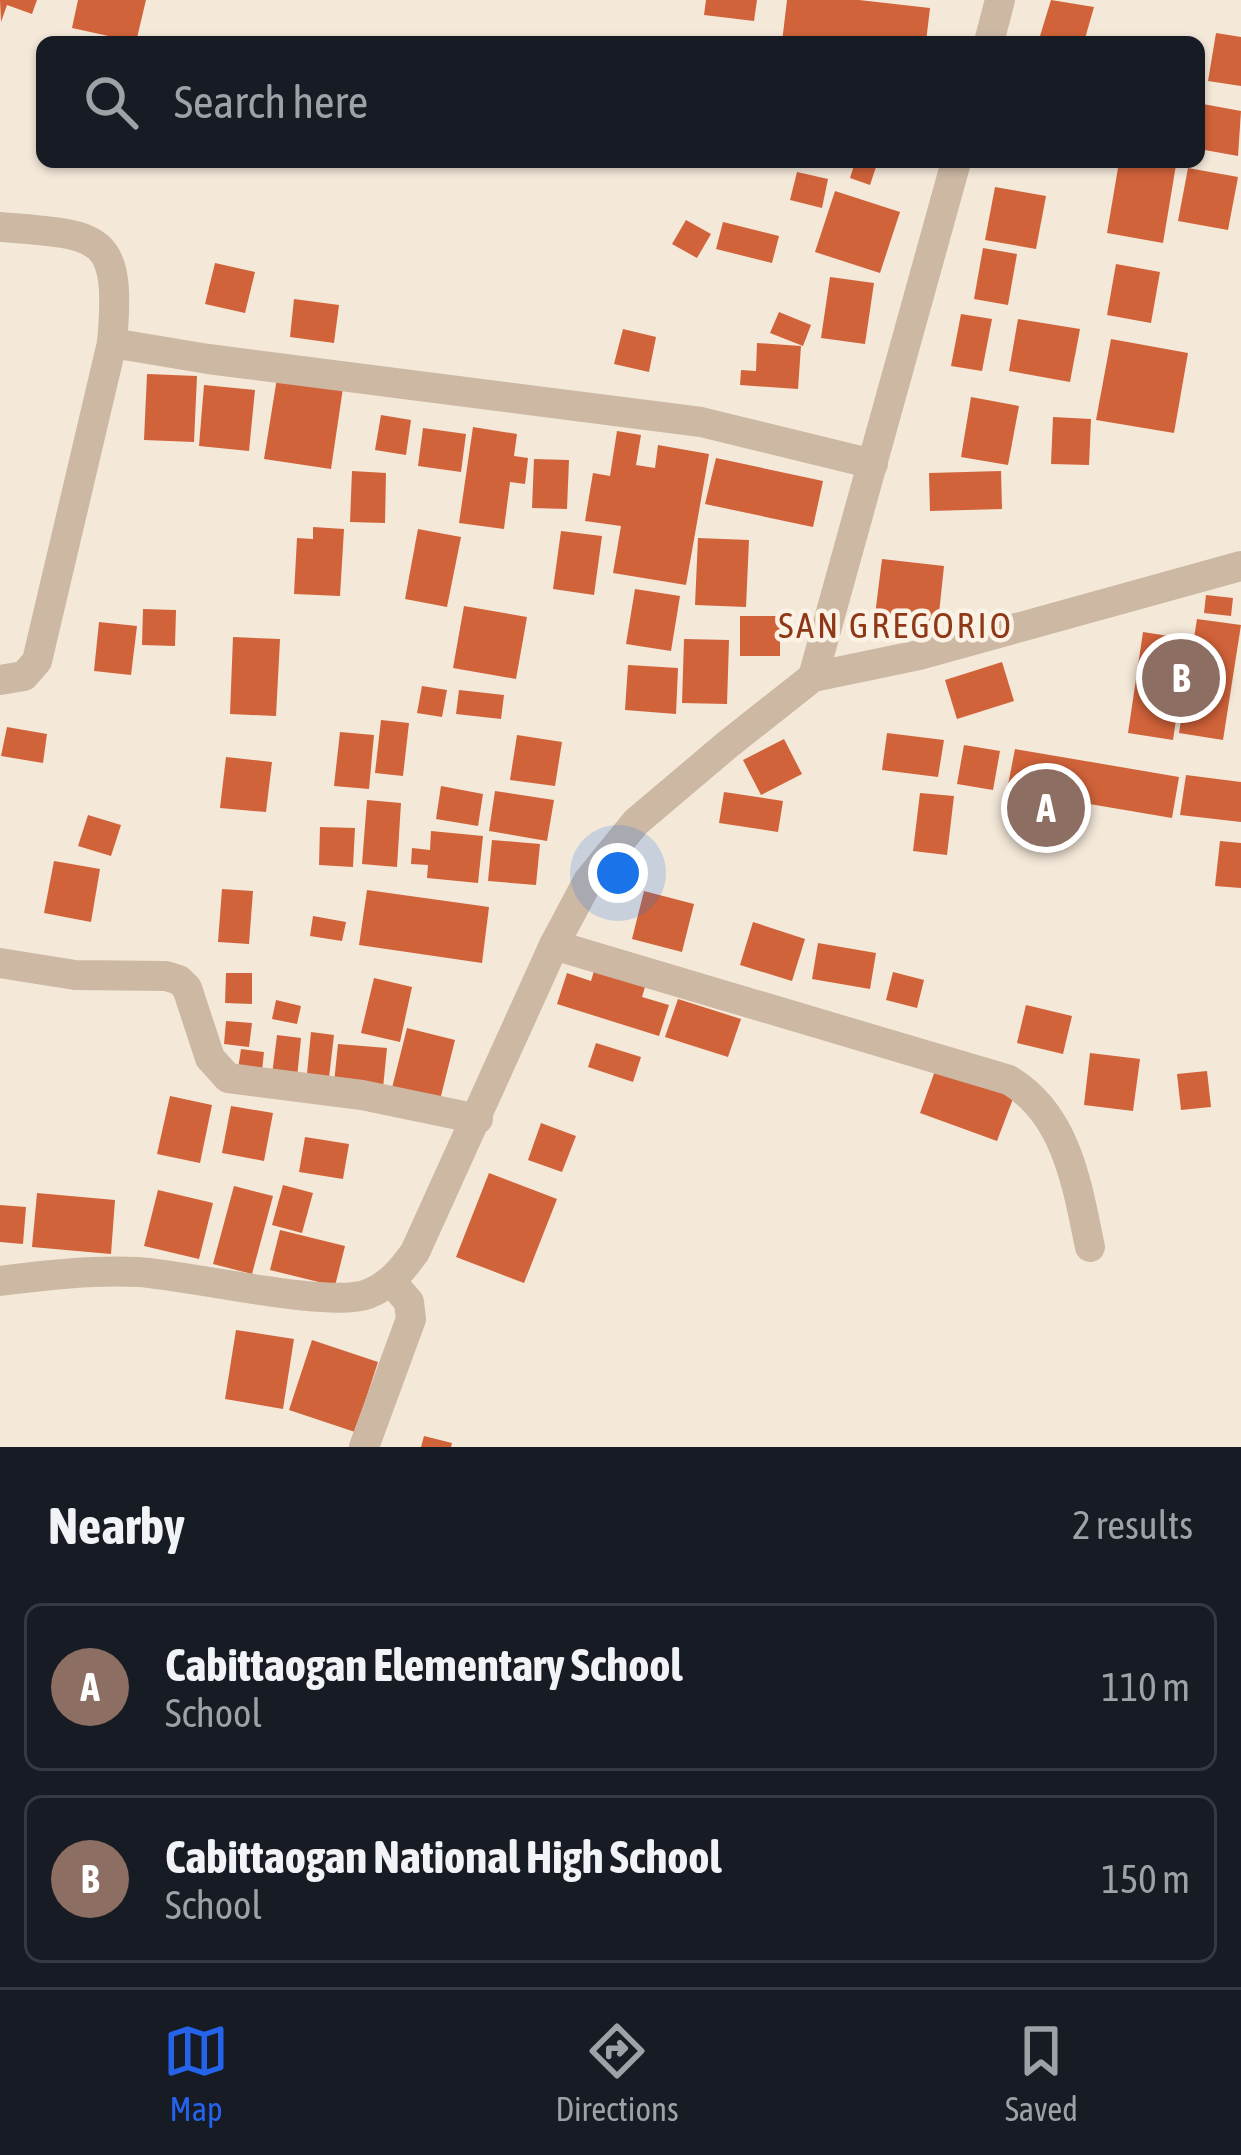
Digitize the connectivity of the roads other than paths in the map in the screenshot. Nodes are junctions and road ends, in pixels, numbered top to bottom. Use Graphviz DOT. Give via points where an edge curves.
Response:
graph roads {
  1 [pos="1000,0"];
  2 [pos="991,36"];
  3 [pos="954,168"];
  4 [pos="0,227"];
  5 [pos="112,343"];
  6 [pos="873,464"];
  7 [pos="1241,566"];
  8 [pos="813,677"];
  9 [pos="0,680"];
  10 [pos="554,945"];
  11 [pos="0,963"];
  12 [pos="478,1119"];
  13 [pos="1090,1247"];
  14 [pos="0,1281"];
  15 [pos="391,1281"];
  16 [pos="364,1447"];
  1 -- 2 [label="street"];
  3 -- 6 [label="street"];
  4 -- 5 [label="street" via="97,243 114,273"];
  5 -- 6 [label="street" via="701,422"];
  5 -- 9 [label="street" via="37,661 24,676"];
  6 -- 8 [label="street"];
  7 -- 8 [label="street"];
  8 -- 10 [label="street" via="636,821 588,881"];
  10 -- 12 [label="street"];
  10 -- 13 [label="street" via="1009,1080 1055,1126"];
  11 -- 12 [label="street" via="179,980 210,1058 228,1078"];
  12 -- 15 [label="street" via="415,1252"];
  14 -- 15 [label="street" via="140,1272 352,1298"];
  15 -- 16 [label="street" via="411,1318"];
}
